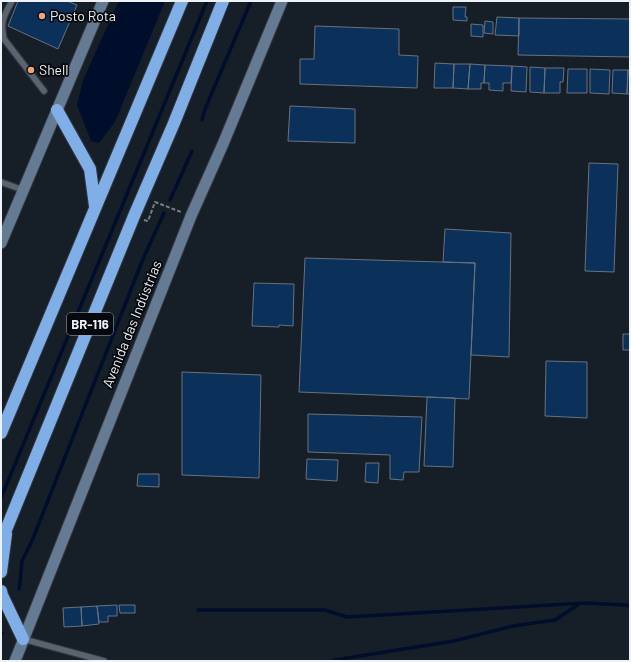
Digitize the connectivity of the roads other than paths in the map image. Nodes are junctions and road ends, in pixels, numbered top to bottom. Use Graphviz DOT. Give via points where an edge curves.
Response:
graph roads {
  1 [pos="12,1"];
  2 [pos="103,1"];
  3 [pos="182,1"];
  4 [pos="223,1"];
  5 [pos="282,1"];
  6 [pos="44,91"];
  7 [pos="57,110"];
  8 [pos="1,182"];
  9 [pos="24,190"];
  10 [pos="95,208"];
  11 [pos="1,243"];
  12 [pos="1,433"];
  13 [pos="8,526"];
  14 [pos="1,542"];
  15 [pos="1,572"];
  16 [pos="1,591"];
  17 [pos="23,639"];
  18 [pos="15,661"];
  19 [pos="104,661"];
  1 -- 6 [label="lane" via="2,19 4,38"];
  2 -- 7 [label="main road"];
  3 -- 10 [label="highway, BR-116"];
  4 -- 13 [label="highway, BR-116"];
  5 -- 17 [label="main road, Avenida das Indústrias" via="191,216"];
  7 -- 9 [label="main road"];
  7 -- 10 [label="highway" via="90,169"];
  8 -- 9 [label="lane"];
  9 -- 11 [label="main road"];
  10 -- 12 [label="highway, BR-116"];
  13 -- 14 [label="highway, BR-116"];
  13 -- 15 [label="highway"];
  16 -- 17 [label="highway"];
  17 -- 18 [label="main road, Avenida das Indústrias"];
  17 -- 19 [label="lane"];
}
